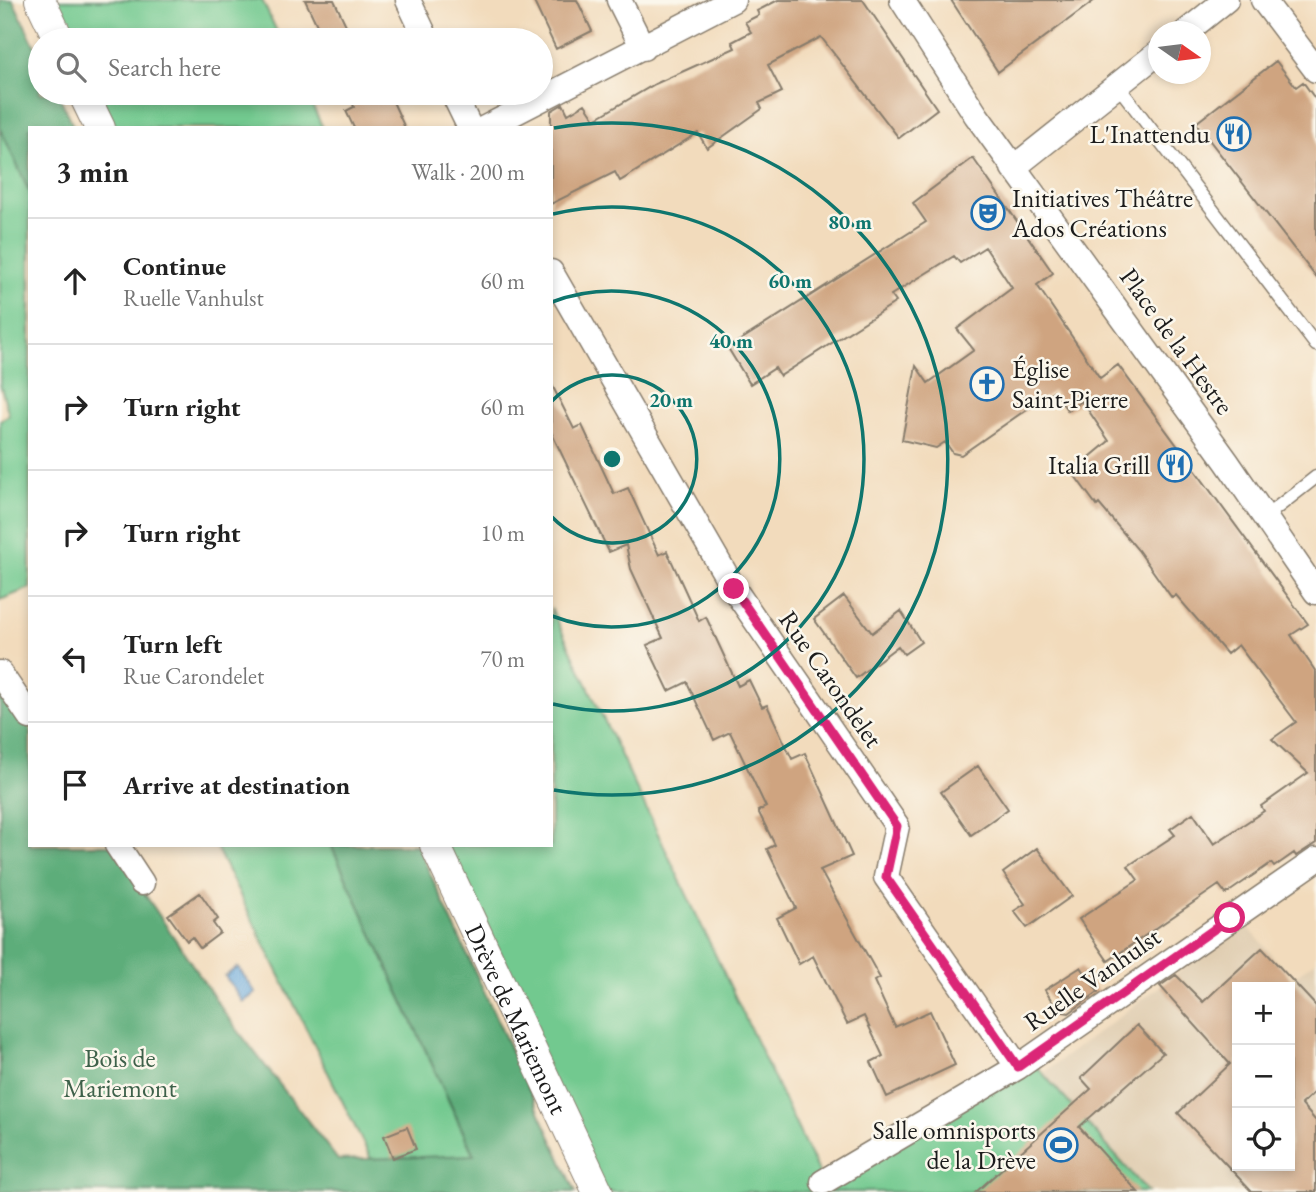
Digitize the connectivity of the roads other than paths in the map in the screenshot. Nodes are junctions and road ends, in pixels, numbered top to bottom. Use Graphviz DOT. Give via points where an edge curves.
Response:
graph roads {
  1 [pos="40,0"];
  2 [pos="408,0"];
  3 [pos="619,0"];
  4 [pos="733,0"];
  5 [pos="902,0"];
  6 [pos="1226,0"];
  7 [pos="1263,0"];
  8 [pos="1200,21"];
  9 [pos="53,28"];
  10 [pos="421,28"];
  11 [pos="643,48"];
  12 [pos="1148,61"];
  13 [pos="1316,70"];
  14 [pos="1118,86"];
  15 [pos="553,94"];
  16 [pos="89,105"];
  17 [pos="459,105"];
  18 [pos="530,105"];
  19 [pos="99,126"];
  20 [pos="469,126"];
  21 [pos="489,126"];
  22 [pos="1013,168"];
  23 [pos="553,275"];
  24 [pos="1316,345"];
  25 [pos="1316,477"];
  26 [pos="1265,517"];
  27 [pos="1316,592"];
  28 [pos="0,673"];
  29 [pos="28,713"];
  30 [pos="118,847"];
  31 [pos="436,847"];
  32 [pos="1316,860"];
  33 [pos="142,883"];
  34 [pos="1018,1067"];
  35 [pos="823,1182"];
  36 [pos="597,1192"];
  1 -- 9 [label="street"];
  2 -- 10 [label="street"];
  3 -- 11 [label="street"];
  4 -- 11 [label="street"];
  5 -- 22 [label="street, Place de la Hestre"];
  6 -- 8 [label="street"];
  7 -- 13 [label="street"];
  11 -- 15 [label="street"];
  12 -- 14 [label="street"];
  14 -- 22 [label="street"];
  14 -- 24 [label="lane"];
  16 -- 19 [label="street"];
  17 -- 20 [label="street"];
  18 -- 21 [label="street"];
  22 -- 26 [label="street, Place de la Hestre"];
  23 -- 34 [label="street, Rue Carondelet" via="734,589 897,826 886,877"];
  25 -- 26 [label="lane"];
  26 -- 27 [label="street, Place de la Hestre"];
  28 -- 29 [label="street"];
  30 -- 33 [label="street"];
  31 -- 36 [label="street, Drève de Mariemont"];
  32 -- 34 [label="street, Ruelle Vanhulst"];
  34 -- 35 [label="street, Ruelle Vanhulst"];
}
